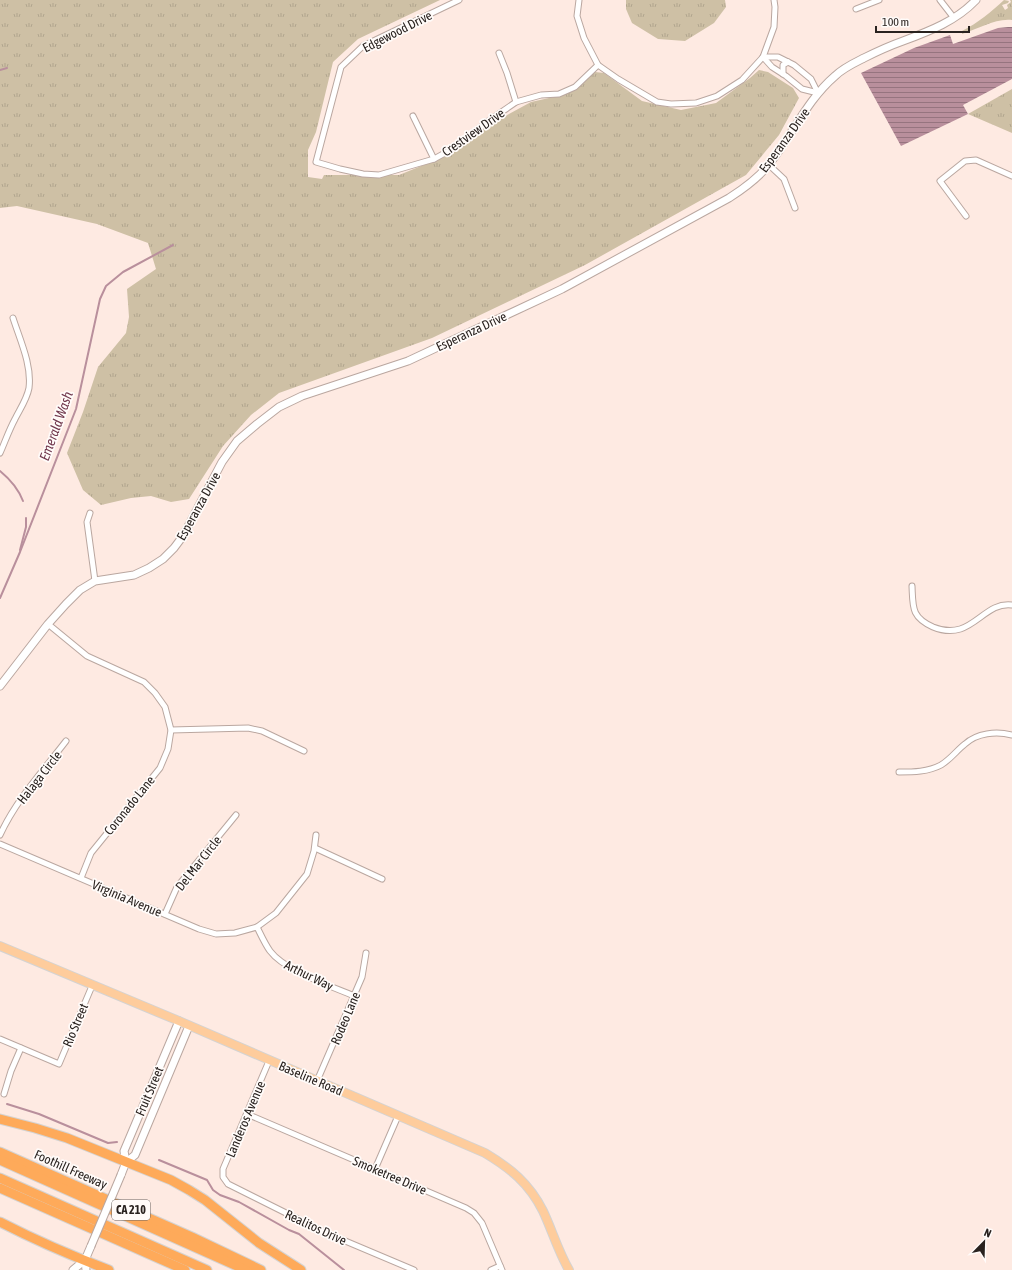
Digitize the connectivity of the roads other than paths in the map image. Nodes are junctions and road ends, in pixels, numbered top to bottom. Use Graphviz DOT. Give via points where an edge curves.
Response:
graph roads {
  1 [pos="459,0"];
  2 [pos="579,0"];
  3 [pos="774,0"];
  4 [pos="879,0"];
  5 [pos="940,0"];
  6 [pos="976,0"];
  7 [pos="856,9"];
  8 [pos="954,18"];
  9 [pos="499,53"];
  10 [pos="763,56"];
  11 [pos="788,62"];
  12 [pos="598,65"];
  13 [pos="783,74"];
  14 [pos="818,93"];
  15 [pos="516,102"];
  16 [pos="413,116"];
  17 [pos="434,159"];
  18 [pos="316,162"];
  19 [pos="769,165"];
  20 [pos="1012,176"];
  21 [pos="796,208"];
  22 [pos="966,216"];
  23 [pos="13,318"];
  24 [pos="0,453"];
  25 [pos="90,513"];
  26 [pos="95,581"];
  27 [pos="912,586"];
  28 [pos="1012,605"];
  29 [pos="48,624"];
  30 [pos="0,686"];
  31 [pos="171,730"];
  32 [pos="1012,734"];
  33 [pos="66,741"];
  34 [pos="304,751"];
  35 [pos="899,772"];
  36 [pos="236,815"];
  37 [pos="0,835"];
  38 [pos="316,835"];
  39 [pos="0,844"];
  40 [pos="315,848"];
  41 [pos="81,878"];
  42 [pos="382,878"];
  43 [pos="165,914"];
  44 [pos="257,927"];
  45 [pos="0,946"];
  46 [pos="366,953"];
  47 [pos="92,986"];
  48 [pos="354,996"];
  49 [pos="179,1021"];
  50 [pos="189,1026"];
  51 [pos="0,1039"];
  52 [pos="21,1048"];
  53 [pos="269,1061"];
  54 [pos="317,1081"];
  55 [pos="4,1094"];
  56 [pos="247,1114"];
  57 [pos="398,1116"];
  58 [pos="0,1119"];
  59 [pos="0,1152"];
  60 [pos="0,1160"];
  61 [pos="126,1162"];
  62 [pos="375,1169"];
  63 [pos="223,1177"];
  64 [pos="0,1178"];
  65 [pos="0,1188"];
  66 [pos="0,1222"];
  67 [pos="85,1260"];
  68 [pos="501,1268"];
  69 [pos="73,1270"];
  70 [pos="86,1270"];
  71 [pos="109,1270"];
  72 [pos="185,1270"];
  73 [pos="207,1270"];
  74 [pos="246,1270"];
  75 [pos="261,1270"];
  76 [pos="301,1270"];
  77 [pos="414,1270"];
  78 [pos="491,1270"];
  79 [pos="568,1270"];
  1 -- 18 [label="street, Edgewood Drive" via="363,46 341,67"];
  2 -- 12 [label="street" via="577,16 584,38"];
  3 -- 10 [label="street" via="774,27"];
  4 -- 7 [label="street"];
  5 -- 8 [label="street"];
  6 -- 8 [label="main road, Esperanza Drive"];
  8 -- 14 [label="main road, Esperanza Drive" via="855,63 836,75"];
  9 -- 15 [label="street"];
  10 -- 11 [label="street" via="778,57"];
  10 -- 12 [label="street" via="742,80 717,96 696,103 657,102"];
  10 -- 13 [label="street" via="772,67"];
  11 -- 13 [label="street" via="783,65"];
  11 -- 14 [label="street" via="812,79"];
  12 -- 15 [label="street, Crestview Drive" via="575,87 559,94 541,95"];
  13 -- 14 [label="street" via="802,89"];
  14 -- 19 [label="main road, Esperanza Drive"];
  15 -- 17 [label="street, Crestview Drive" via="454,148"];
  16 -- 17 [label="street"];
  17 -- 18 [label="street, Crestview Drive" via="379,175 363,174"];
  19 -- 21 [label="street" via="784,179"];
  19 -- 26 [label="main road, Esperanza Drive" via="729,198 562,289 408,361 302,396 279,407 237,441 222,462 183,536 169,554 134,575"];
  20 -- 22 [label="street" via="976,160 965,161 940,181"];
  23 -- 24 [label="street" via="27,360 28,388"];
  25 -- 26 [label="street" via="87,522"];
  26 -- 29 [label="main road, Esperanza Drive" via="80,590"];
  27 -- 28 [label="street" via="913,607 920,620 942,630 961,629 1000,605"];
  29 -- 30 [label="main road, Esperanza Drive"];
  29 -- 31 [label="street" via="87,656 144,682 155,692 164,707"];
  31 -- 34 [label="street" via="248,728 262,731"];
  31 -- 41 [label="street, Coronado Lane" via="168,749 160,768 90,853"];
  32 -- 35 [label="street" via="985,734 965,743 942,764 932,769"];
  33 -- 37 [label="street, Halaga Circle" via="18,804"];
  36 -- 43 [label="street, Del Mar Circle" via="177,887"];
  38 -- 40 [label="street"];
  39 -- 41 [label="street, Virginia Avenue"];
  40 -- 42 [label="street"];
  40 -- 44 [label="street" via="307,874 276,913"];
  41 -- 43 [label="street, Virginia Avenue"];
  43 -- 44 [label="street, Virginia Avenue" via="216,934 235,933"];
  44 -- 48 [label="street, Arthur Way" via="270,951 280,962"];
  45 -- 47 [label="main road, Baseline Road"];
  46 -- 48 [label="street, Rodeo Lane" via="362,977"];
  47 -- 49 [label="main road, Baseline Road"];
  47 -- 52 [label="street, Rio Street" via="59,1064"];
  48 -- 54 [label="street, Rodeo Lane"];
  49 -- 50 [label="main road, Baseline Road"];
  49 -- 61 [label="main road, Fruit Street" via="124,1151"];
  50 -- 53 [label="main road, Baseline Road"];
  50 -- 61 [label="main road, Fruit Street" via="135,1155"];
  51 -- 52 [label="street"];
  52 -- 55 [label="street"];
  53 -- 54 [label="main road, Baseline Road"];
  53 -- 56 [label="street, Landeros Avenue"];
  54 -- 57 [label="main road, Baseline Road"];
  56 -- 62 [label="street, Smoketree Drive"];
  56 -- 63 [label="street, Landeros Avenue"];
  57 -- 62 [label="street"];
  57 -- 79 [label="main road, Baseline Road" via="485,1153 516,1174 542,1210"];
  58 -- 61 [label="highway" via="67,1138"];
  59 -- 75 [label="highway, Foothill Freeway / CA 210"];
  60 -- 74 [label="highway"];
  61 -- 67 [label="main road, Fruit Street, bridge"];
  61 -- 76 [label="highway" via="189,1190 259,1243"];
  62 -- 68 [label="street, Smoketree Drive" via="466,1208 474,1214 482,1223"];
  63 -- 77 [label="street, Realitos Drive" via="228,1184 324,1232"];
  64 -- 73 [label="highway"];
  65 -- 72 [label="highway, CA 210"];
  66 -- 67 [label="highway"];
  67 -- 69 [label="main road, Fruit Street"];
  67 -- 70 [label="main road, Fruit Street"];
  67 -- 71 [label="highway"];
  68 -- 78 [label="street"];
}
